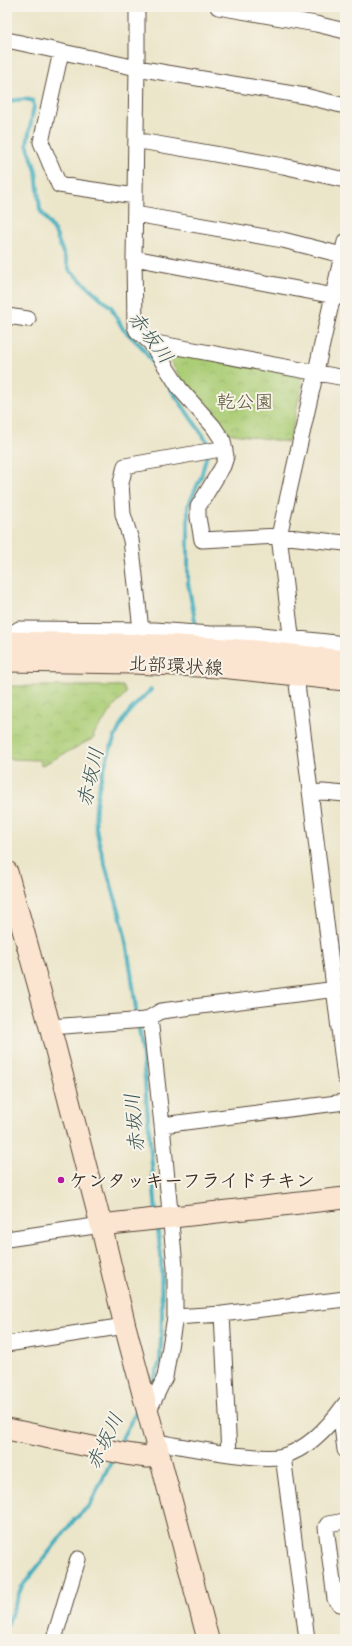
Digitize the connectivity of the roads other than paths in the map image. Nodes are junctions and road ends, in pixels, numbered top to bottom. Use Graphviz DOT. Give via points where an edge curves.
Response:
graph roads {
  1 [pos="137,7"];
  2 [pos="218,7"];
  3 [pos="345,31"];
  4 [pos="7,40"];
  5 [pos="61,52"];
  6 [pos="137,68"];
  7 [pos="345,106"];
  8 [pos="136,142"];
  9 [pos="345,180"];
  10 [pos="135,196"];
  11 [pos="135,214"];
  12 [pos="344,248"];
  13 [pos="134,258"];
  14 [pos="339,297"];
  15 [pos="7,316"];
  16 [pos="28,319"];
  17 [pos="150,342"];
  18 [pos="315,373"];
  19 [pos="345,378"];
  20 [pos="225,450"];
  21 [pos="279,536"];
  22 [pos="345,543"];
  23 [pos="141,630"];
  24 [pos="7,637"];
  25 [pos="7,642"];
  26 [pos="345,644"];
  27 [pos="294,656"];
  28 [pos="7,661"];
  29 [pos="345,661"];
  30 [pos="345,680"];
  31 [pos="310,793"];
  32 [pos="345,794"];
  33 [pos="7,872"];
  34 [pos="339,988"];
  35 [pos="150,1018"];
  36 [pos="50,1027"];
  37 [pos="345,1078"];
  38 [pos="345,1102"];
  39 [pos="162,1125"];
  40 [pos="345,1198"];
  41 [pos="167,1218"];
  42 [pos="101,1225"];
  43 [pos="7,1238"];
  44 [pos="345,1299"];
  45 [pos="222,1314"];
  46 [pos="175,1317"];
  47 [pos="125,1326"];
  48 [pos="7,1344"];
  49 [pos="345,1404"];
  50 [pos="148,1412"];
  51 [pos="335,1418"];
  52 [pos="7,1429"];
  53 [pos="157,1449"];
  54 [pos="345,1450"];
  55 [pos="229,1454"];
  56 [pos="282,1456"];
  57 [pos="345,1521"];
  58 [pos="78,1558"];
  59 [pos="345,1603"];
  60 [pos="54,1639"];
  61 [pos="208,1639"];
  62 [pos="307,1639"];
  1 -- 6 [label="street"];
  2 -- 3 [label="street"];
  4 -- 5 [label="street"];
  5 -- 6 [label="street"];
  5 -- 10 [label="street" via="41,142 59,185"];
  6 -- 7 [label="street" via="305,96"];
  6 -- 8 [label="street"];
  8 -- 9 [label="street" via="283,166"];
  8 -- 10 [label="street"];
  10 -- 11 [label="street"];
  11 -- 12 [label="street" via="282,240"];
  11 -- 13 [label="street"];
  12 -- 14 [label="street"];
  13 -- 14 [label="street"];
  13 -- 17 [label="street" via="135,326"];
  14 -- 18 [label="street"];
  15 -- 16 [label="street"];
  17 -- 18 [label="street"];
  17 -- 20 [label="street" via="180,389 219,435"];
  18 -- 19 [label="street"];
  18 -- 21 [label="street"];
  20 -- 21 [label="street" via="223,466 198,507 202,540"];
  20 -- 23 [label="street" via="125,466 121,483 123,514 131,540"];
  21 -- 22 [label="street"];
  21 -- 27 [label="street"];
  23 -- 24 [label="street" via="18,629"];
  23 -- 27 [label="street" via="253,634"];
  25 -- 27 [label="street, 北部環状線" via="163,645"];
  26 -- 27 [label="street"];
  27 -- 28 [label="street, 北部環状線" via="220,667"];
  27 -- 29 [label="street, 北部環状線"];
  27 -- 30 [label="street, 北部環状線"];
  27 -- 31 [label="street"];
  31 -- 32 [label="street"];
  31 -- 34 [label="street"];
  33 -- 36 [label="street"];
  34 -- 35 [label="street" via="161,1011"];
  34 -- 37 [label="street"];
  35 -- 36 [label="street"];
  35 -- 39 [label="street"];
  36 -- 42 [label="street"];
  38 -- 39 [label="street"];
  39 -- 41 [label="street"];
  40 -- 41 [label="street"];
  41 -- 42 [label="street"];
  41 -- 46 [label="street" via="175,1267"];
  42 -- 43 [label="street"];
  42 -- 47 [label="street"];
  44 -- 45 [label="street"];
  45 -- 46 [label="street"];
  45 -- 55 [label="street"];
  46 -- 50 [label="street" via="165,1377"];
  47 -- 48 [label="street"];
  47 -- 50 [label="street"];
  49 -- 51 [label="street"];
  50 -- 53 [label="street"];
  51 -- 54 [label="street" via="342,1426"];
  51 -- 56 [label="street" via="313,1439"];
  52 -- 53 [label="street" via="147,1457"];
  53 -- 55 [label="street"];
  53 -- 61 [label="street"];
  55 -- 56 [label="street" via="268,1458"];
  56 -- 62 [label="street"];
  57 -- 59 [label="street" via="328,1524 326,1527 335,1599 340,1604"];
  58 -- 60 [label="street"];
}
